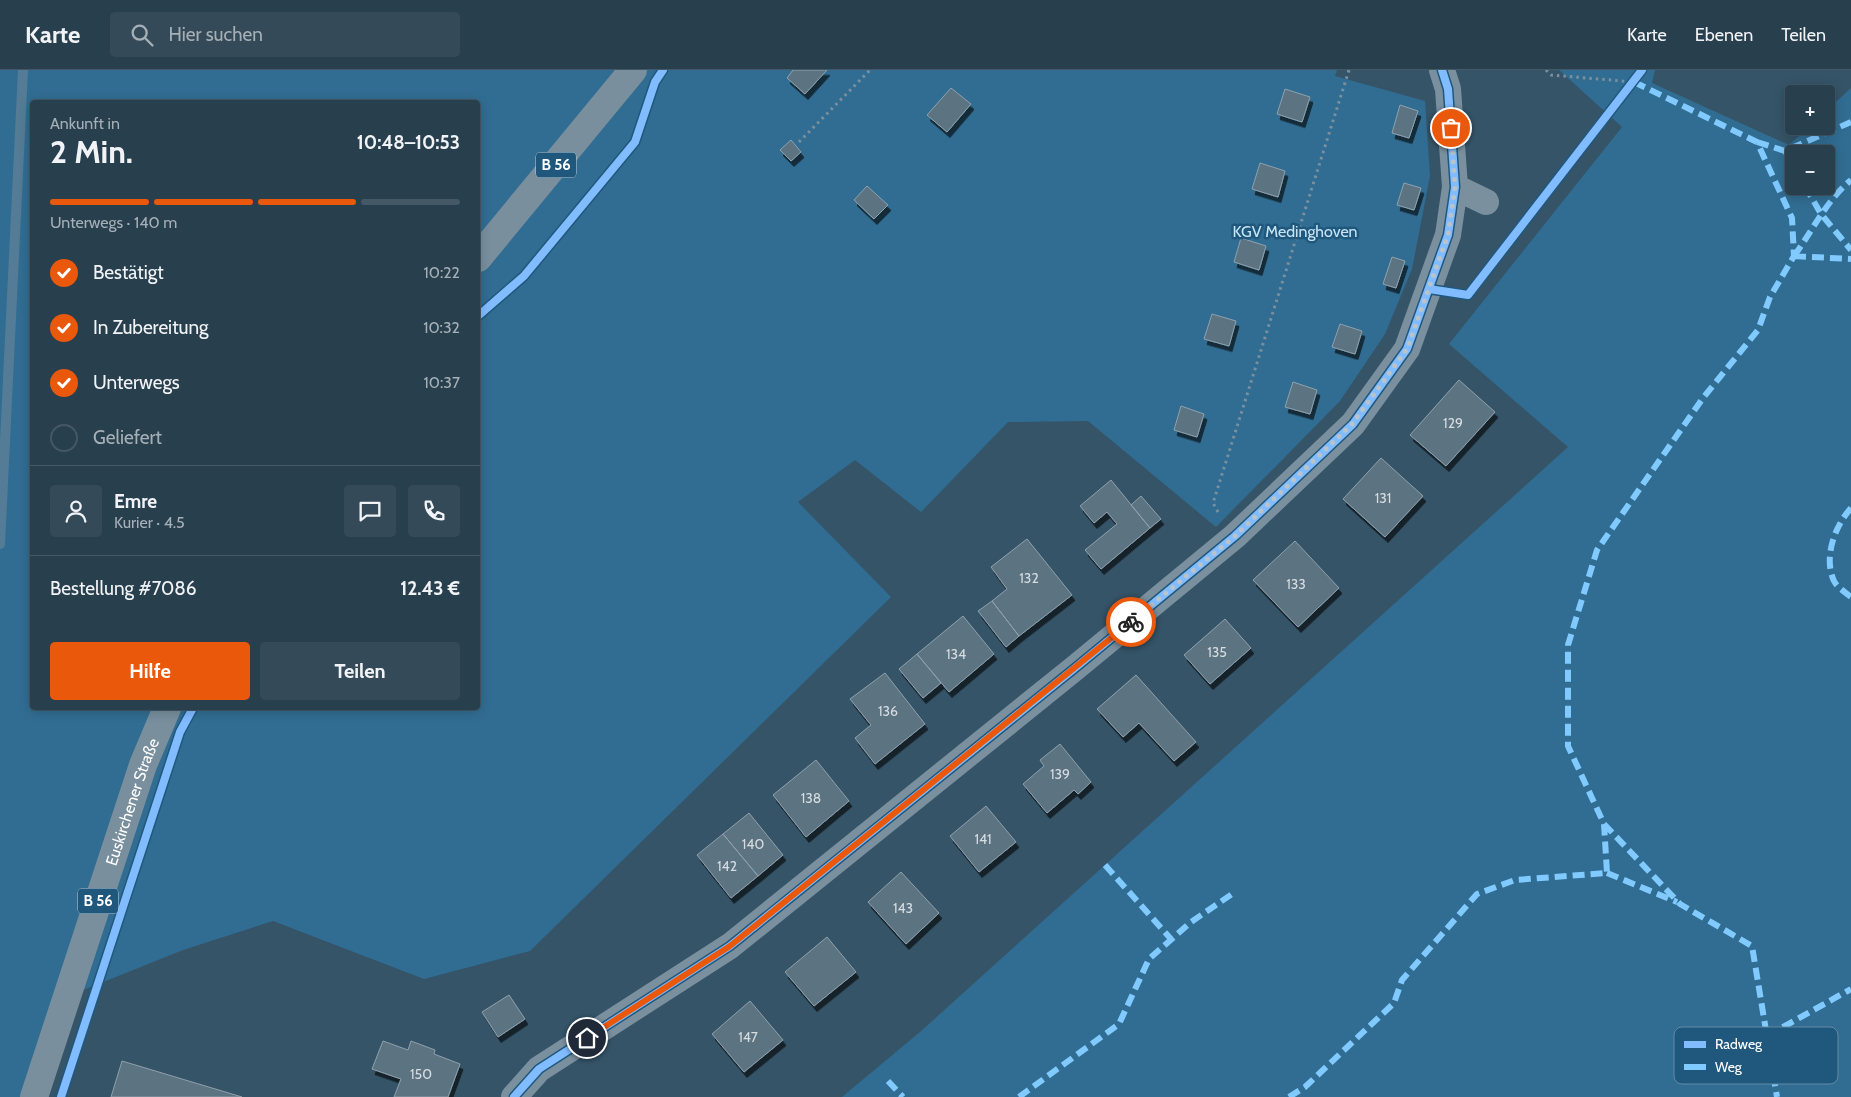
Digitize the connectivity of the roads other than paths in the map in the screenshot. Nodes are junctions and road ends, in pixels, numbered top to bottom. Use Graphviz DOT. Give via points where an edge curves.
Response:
graph roads {
  1 [pos="633,70"];
  2 [pos="1442,70"];
  3 [pos="1455,187"];
  4 [pos="1486,202"];
  5 [pos="480,256"];
  6 [pos="166,710"];
  7 [pos="34,1097"];
  8 [pos="514,1097"];
  1 -- 5 [label="main road, B 56"];
  2 -- 3 [label="street" via="1448,89"];
  3 -- 4 [label="street"];
  3 -- 8 [label="street" via="1448,235 1407,349 1352,424 1235,536 730,946 539,1069"];
  6 -- 7 [label="main road, Euskirchener Straße / B 56" via="143,765"];
}
